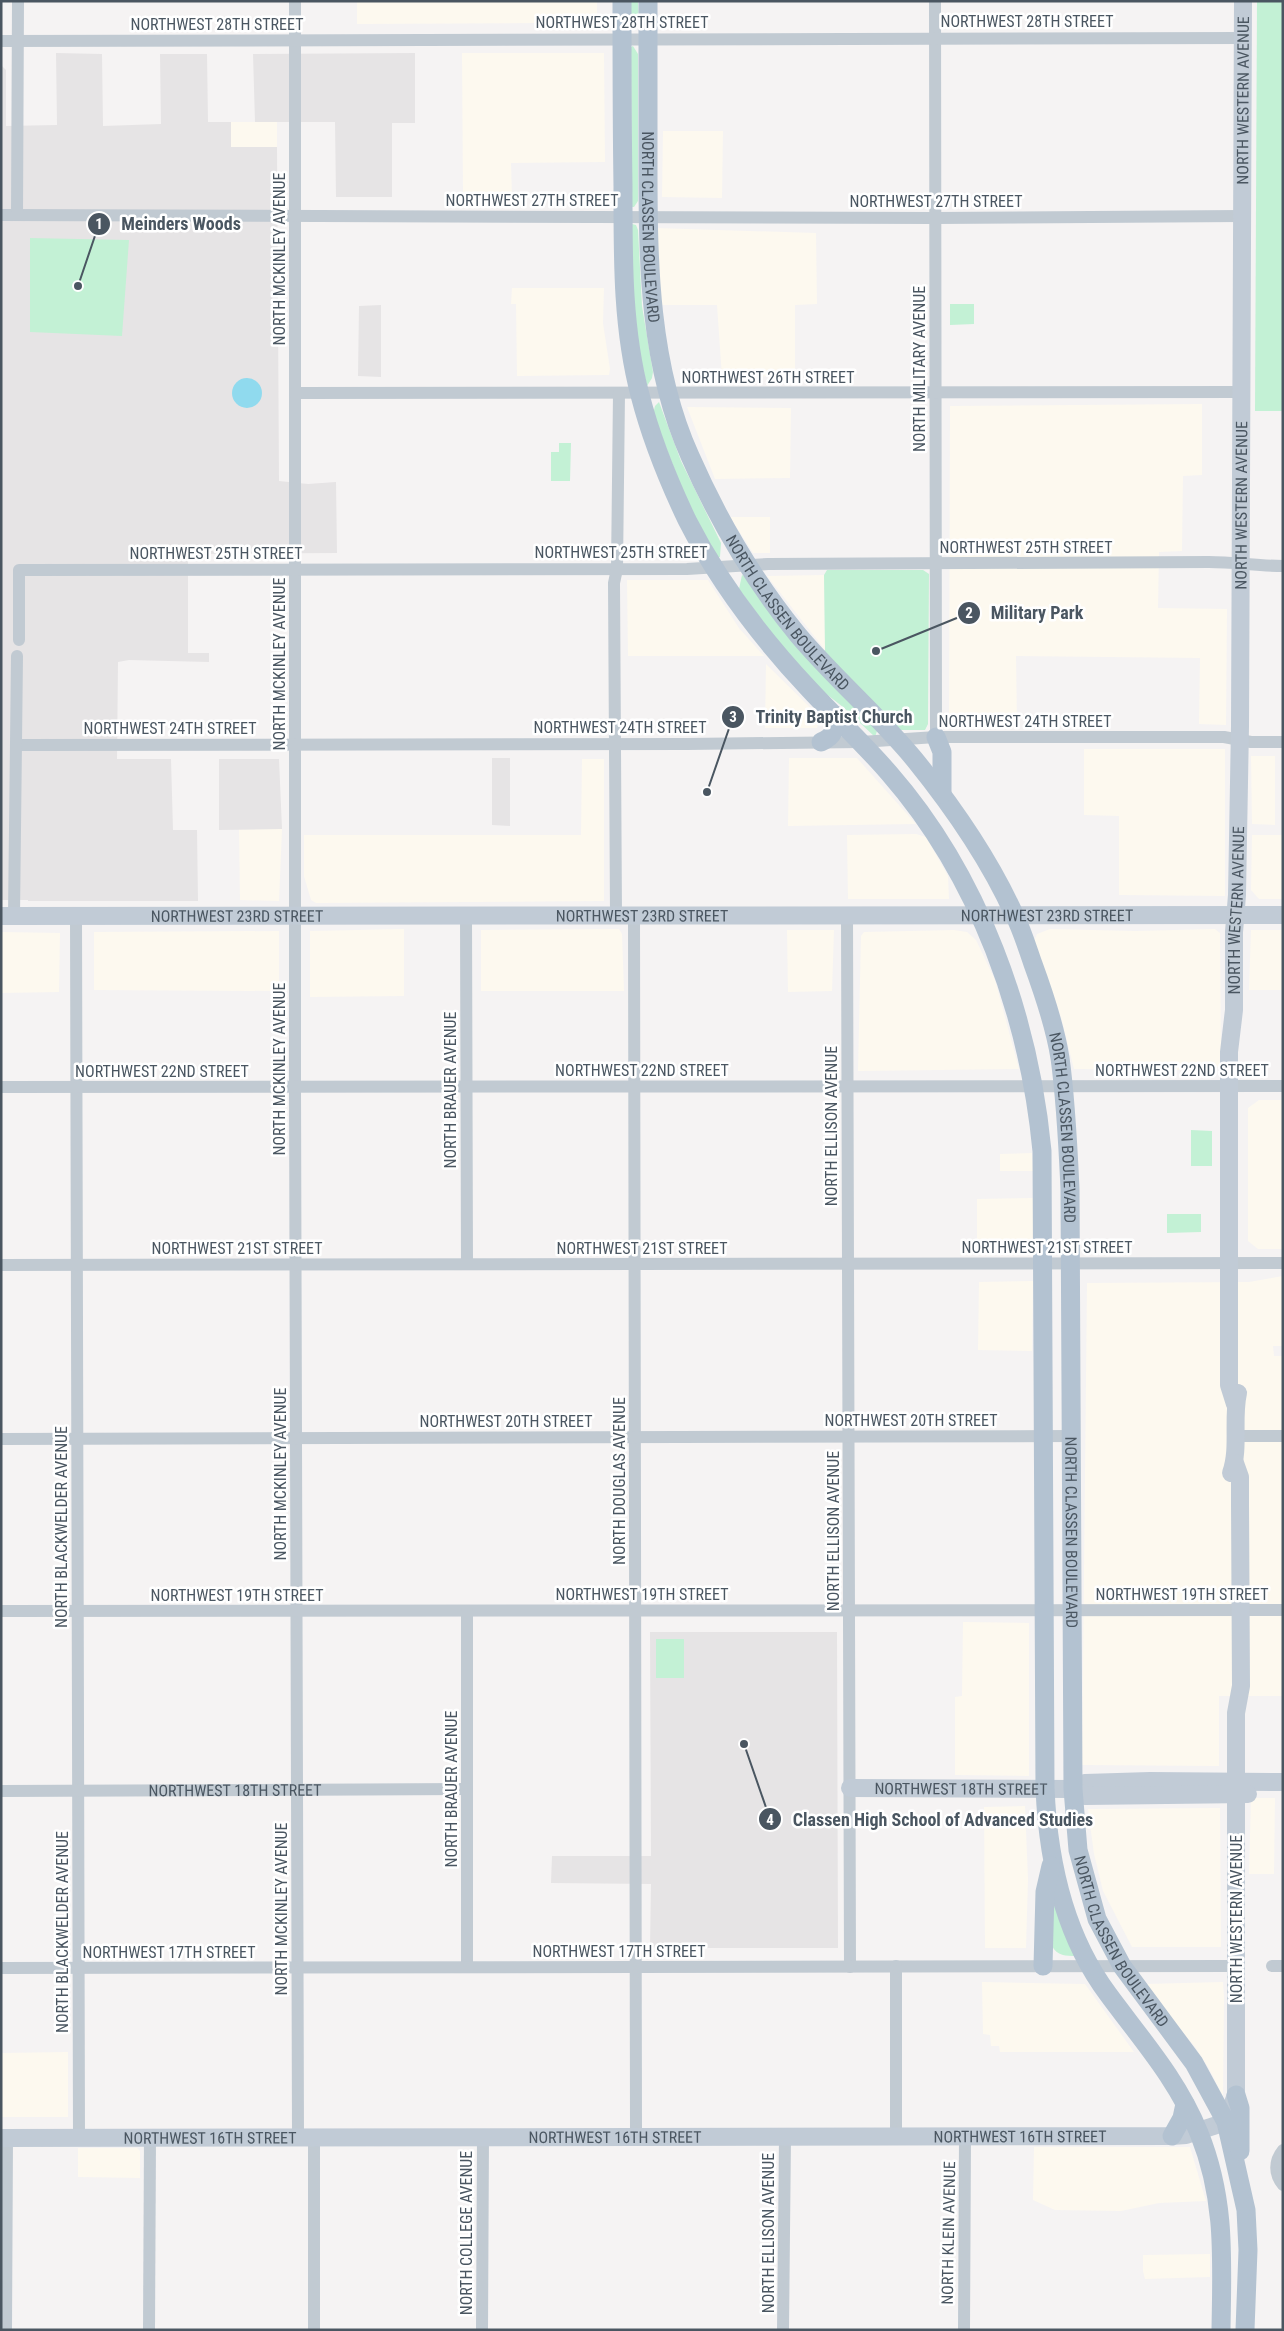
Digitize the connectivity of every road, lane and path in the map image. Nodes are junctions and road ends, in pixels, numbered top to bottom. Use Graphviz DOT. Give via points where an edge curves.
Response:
graph roads {
  1 [pos="18,1"];
  2 [pos="295,1"];
  3 [pos="622,1"];
  4 [pos="648,1"];
  5 [pos="935,1"];
  6 [pos="1243,1"];
  7 [pos="935,38"];
  8 [pos="1242,38"];
  9 [pos="622,39"];
  10 [pos="648,39"];
  11 [pos="295,40"];
  12 [pos="1,41"];
  13 [pos="18,41"];
  14 [pos="1,215"];
  15 [pos="17,215"];
  16 [pos="295,216"];
  17 [pos="1242,216"];
  18 [pos="623,217"];
  19 [pos="648,217"];
  20 [pos="935,218"];
  21 [pos="936,392"];
  22 [pos="1241,392"];
  23 [pos="296,393"];
  24 [pos="668,393"];
  25 [pos="619,394"];
  26 [pos="639,394"];
  27 [pos="936,563"];
  28 [pos="1240,564"];
  29 [pos="748,566"];
  30 [pos="1283,566"];
  31 [pos="715,568"];
  32 [pos="296,569"];
  33 [pos="616,569"];
  34 [pos="19,640"];
  35 [pos="17,656"];
  36 [pos="834,715"];
  37 [pos="936,737"];
  38 [pos="897,740"];
  39 [pos="1239,740"];
  40 [pos="821,742"];
  41 [pos="861,742"];
  42 [pos="1283,742"];
  43 [pos="295,743"];
  44 [pos="615,743"];
  45 [pos="16,745"];
  46 [pos="942,794"];
  47 [pos="296,915"];
  48 [pos="466,915"];
  49 [pos="625,915"];
  50 [pos="847,915"];
  51 [pos="1014,915"];
  52 [pos="1236,915"];
  53 [pos="1283,915"];
  54 [pos="8,916"];
  55 [pos="76,916"];
  56 [pos="979,916"];
  57 [pos="1033,1085"];
  58 [pos="466,1086"];
  59 [pos="634,1086"];
  60 [pos="848,1086"];
  61 [pos="1063,1086"];
  62 [pos="1235,1086"];
  63 [pos="1283,1086"];
  64 [pos="1,1087"];
  65 [pos="76,1087"];
  66 [pos="295,1087"];
  67 [pos="1235,1263"];
  68 [pos="1283,1263"];
  69 [pos="467,1264"];
  70 [pos="635,1264"];
  71 [pos="848,1264"];
  72 [pos="1043,1264"];
  73 [pos="1070,1264"];
  74 [pos="1,1265"];
  75 [pos="77,1265"];
  76 [pos="296,1265"];
  77 [pos="1043,1436"];
  78 [pos="1072,1436"];
  79 [pos="1235,1436"];
  80 [pos="1283,1436"];
  81 [pos="635,1437"];
  82 [pos="849,1437"];
  83 [pos="296,1438"];
  84 [pos="1,1439"];
  85 [pos="77,1439"];
  86 [pos="850,1610"];
  87 [pos="1043,1610"];
  88 [pos="1073,1610"];
  89 [pos="1235,1610"];
  90 [pos="1283,1610"];
  91 [pos="1,1611"];
  92 [pos="78,1611"];
  93 [pos="297,1611"];
  94 [pos="467,1611"];
  95 [pos="635,1611"];
  96 [pos="1283,1782"];
  97 [pos="850,1788"];
  98 [pos="1044,1788"];
  99 [pos="1236,1788"];
  100 [pos="467,1789"];
  101 [pos="1073,1789"];
  102 [pos="297,1790"];
  103 [pos="1,1791"];
  104 [pos="78,1791"];
  105 [pos="1283,1793"];
  106 [pos="1052,1862"];
  107 [pos="896,1966"];
  108 [pos="1043,1966"];
  109 [pos="1090,1966"];
  110 [pos="1122,1966"];
  111 [pos="1236,1966"];
  112 [pos="467,1967"];
  113 [pos="636,1967"];
  114 [pos="850,1967"];
  115 [pos="1,1968"];
  116 [pos="78,1968"];
  117 [pos="297,1968"];
  118 [pos="1236,2096"];
  119 [pos="1185,2104"];
  120 [pos="1226,2122"];
  121 [pos="1198,2131"];
  122 [pos="784,2136"];
  123 [pos="896,2136"];
  124 [pos="965,2136"];
  125 [pos="1172,2136"];
  126 [pos="306,2137"];
  127 [pos="483,2137"];
  128 [pos="636,2137"];
  129 [pos="4,2138"];
  130 [pos="79,2138"];
  131 [pos="150,2138"];
  132 [pos="1283,2150"];
  133 [pos="1240,2175"];
  134 [pos="1283,2185"];
  135 [pos="4,2302"];
  136 [pos="6,2330"];
  137 [pos="149,2330"];
  138 [pos="314,2330"];
  139 [pos="482,2330"];
  140 [pos="783,2330"];
  141 [pos="964,2330"];
  142 [pos="1221,2330"];
  143 [pos="1245,2330"];
  1 -- 13 [label="street"];
  2 -- 11 [label="street, NORTH MCKINLEY AVENUE"];
  3 -- 9 [label="main road, NORTH CLASSEN BOULEVARD"];
  4 -- 10 [label="main road, NORTH CLASSEN BOULEVARD"];
  5 -- 7 [label="street, NORTH MILITARY AVENUE"];
  6 -- 8 [label="street, NORTH WESTERN AVENUE"];
  7 -- 8 [label="street, NORTHWEST 28TH STREET"];
  7 -- 10 [label="street, NORTHWEST 28TH STREET"];
  7 -- 20 [label="street, NORTH MILITARY AVENUE"];
  8 -- 17 [label="street, NORTH WESTERN AVENUE"];
  9 -- 10 [label="street, NORTHWEST 28TH STREET"];
  9 -- 11 [label="street, NORTHWEST 28TH STREET"];
  9 -- 18 [label="main road, NORTH CLASSEN BOULEVARD"];
  10 -- 19 [label="main road, NORTH CLASSEN BOULEVARD"];
  11 -- 13 [label="street, NORTHWEST 28TH STREET"];
  11 -- 16 [label="street, NORTH MCKINLEY AVENUE"];
  12 -- 13 [label="street, NORTHWEST 28TH STREET"];
  13 -- 15 [label="street"];
  14 -- 15 [label="street, NORTHWEST 27TH STREET"];
  15 -- 16 [label="street, NORTHWEST 27TH STREET"];
  16 -- 18 [label="street, NORTHWEST 27TH STREET"];
  16 -- 23 [label="street, NORTH MCKINLEY AVENUE"];
  17 -- 20 [label="street, NORTHWEST 27TH STREET"];
  17 -- 22 [label="street, NORTH WESTERN AVENUE"];
  18 -- 19 [label="street, NORTHWEST 27TH STREET"];
  18 -- 26 [label="main road, NORTH CLASSEN BOULEVARD" via="625,304"];
  19 -- 20 [label="street, NORTHWEST 27TH STREET"];
  19 -- 24 [label="main road, NORTH CLASSEN BOULEVARD" via="653,317"];
  20 -- 21 [label="street, NORTH MILITARY AVENUE"];
  21 -- 22 [label="street, NORTHWEST 26TH STREET"];
  21 -- 24 [label="street, NORTHWEST 26TH STREET"];
  21 -- 27 [label="street, NORTH MILITARY AVENUE"];
  22 -- 28 [label="street, NORTH WESTERN AVENUE"];
  23 -- 25 [label="street, NORTHWEST 26TH STREET"];
  23 -- 32 [label="street, NORTH MCKINLEY AVENUE"];
  24 -- 26 [label="street, NORTHWEST 26TH STREET"];
  24 -- 29 [label="main road, NORTH CLASSEN BOULEVARD" via="688,453 720,519"];
  25 -- 26 [label="street, NORTHWEST 26TH STREET"];
  25 -- 33 [label="street, NORTH DOUGLAS AVENUE"];
  26 -- 31 [label="main road, NORTH CLASSEN BOULEVARD" via="675,493"];
  27 -- 28 [label="street, NORTHWEST 25TH STREET"];
  27 -- 29 [label="street, NORTHWEST 25TH STREET"];
  27 -- 37 [label="street, NORTH MILITARY AVENUE"];
  28 -- 30 [label="street, NORTHWEST 25TH STREET"];
  28 -- 39 [label="street, NORTH WESTERN AVENUE"];
  29 -- 31 [label="street, NORTHWEST 25TH STREET"];
  29 -- 38 [label="main road, NORTH CLASSEN BOULEVARD" via="799,637"];
  31 -- 33 [label="street, NORTHWEST 25TH STREET"];
  31 -- 36 [label="main road, NORTH CLASSEN BOULEVARD" via="760,630"];
  32 -- 33 [label="street, NORTHWEST 25TH STREET"];
  32 -- 34 [label="street, NORTHWEST 25TH STREET" via="19,570"];
  32 -- 43 [label="street, NORTH MCKINLEY AVENUE"];
  33 -- 44 [label="street, NORTH DOUGLAS AVENUE"];
  35 -- 45 [label="street"];
  36 -- 40 [label="main road" via="834,733"];
  36 -- 41 [label="main road, NORTH CLASSEN BOULEVARD"];
  37 -- 38 [label="street, NORTHWEST 24TH STREET"];
  37 -- 39 [label="street, NORTHWEST 24TH STREET" via="1224,737"];
  37 -- 46 [label="main road" via="942,752"];
  38 -- 41 [label="street, NORTHWEST 24TH STREET"];
  38 -- 46 [label="main road, NORTH CLASSEN BOULEVARD"];
  39 -- 42 [label="street, NORTHWEST 24TH STREET"];
  39 -- 52 [label="street, NORTH WESTERN AVENUE"];
  40 -- 41 [label="street, NORTHWEST 24TH STREET"];
  40 -- 44 [label="street, NORTHWEST 24TH STREET"];
  41 -- 56 [label="main road, NORTH CLASSEN BOULEVARD" via="934,830"];
  43 -- 44 [label="street, NORTHWEST 24TH STREET"];
  43 -- 45 [label="street, NORTHWEST 24TH STREET"];
  43 -- 47 [label="street, NORTH MCKINLEY AVENUE"];
  44 -- 49 [label="street, NORTH DOUGLAS AVENUE"];
  45 -- 54 [label="street"];
  46 -- 51 [label="main road, NORTH CLASSEN BOULEVARD" via="970,836"];
  47 -- 48 [label="street, NORTHWEST 23RD STREET"];
  47 -- 55 [label="street, NORTHWEST 23RD STREET"];
  47 -- 66 [label="street, NORTH MCKINLEY AVENUE"];
  48 -- 49 [label="street, NORTHWEST 23RD STREET"];
  48 -- 58 [label="street, NORTH BRAUER AVENUE"];
  49 -- 50 [label="street, NORTHWEST 23RD STREET"];
  49 -- 59 [label="street, NORTH DOUGLAS AVENUE"];
  50 -- 56 [label="street, NORTHWEST 23RD STREET"];
  50 -- 60 [label="street, NORTH ELLISON AVENUE"];
  51 -- 52 [label="street, NORTHWEST 23RD STREET"];
  51 -- 56 [label="street, NORTHWEST 23RD STREET"];
  51 -- 61 [label="main road, NORTH CLASSEN BOULEVARD" via="1054,1029"];
  52 -- 53 [label="street, NORTHWEST 23RD STREET"];
  52 -- 62 [label="street, NORTH WESTERN AVENUE" via="1234,1010 1229,1052"];
  54 -- 55 [label="street, NORTHWEST 23RD STREET"];
  55 -- 65 [label="street, NORTH BLACKWELDER AVENUE"];
  56 -- 57 [label="main road, NORTH CLASSEN BOULEVARD" via="1012,1001"];
  57 -- 60 [label="street, NORTHWEST 22ND STREET"];
  57 -- 61 [label="street, NORTHWEST 22ND STREET"];
  57 -- 72 [label="main road, NORTH CLASSEN BOULEVARD" via="1042,1151"];
  58 -- 59 [label="street, NORTHWEST 22ND STREET"];
  58 -- 66 [label="street, NORTHWEST 22ND STREET"];
  58 -- 69 [label="street, NORTH BRAUER AVENUE"];
  59 -- 60 [label="street, NORTHWEST 22ND STREET"];
  59 -- 70 [label="street, NORTH DOUGLAS AVENUE"];
  60 -- 71 [label="street, NORTH ELLISON AVENUE"];
  61 -- 62 [label="street, NORTHWEST 22ND STREET"];
  61 -- 73 [label="main road, NORTH CLASSEN BOULEVARD" via="1069,1154"];
  62 -- 63 [label="street, NORTHWEST 22ND STREET"];
  62 -- 67 [label="street, NORTH WESTERN AVENUE"];
  64 -- 65 [label="street, NORTHWEST 22ND STREET"];
  65 -- 66 [label="street, NORTHWEST 22ND STREET"];
  65 -- 75 [label="street, NORTH BLACKWELDER AVENUE"];
  66 -- 76 [label="street, NORTH MCKINLEY AVENUE"];
  67 -- 68 [label="street, NORTHWEST 21ST STREET"];
  67 -- 73 [label="street, NORTHWEST 21ST STREET"];
  67 -- 79 [label="street, NORTH WESTERN AVENUE" via="1240,1384 1235,1404"];
  69 -- 70 [label="street, NORTHWEST 21ST STREET"];
  69 -- 76 [label="street, NORTHWEST 21ST STREET"];
  70 -- 71 [label="street, NORTHWEST 21ST STREET"];
  70 -- 81 [label="street, NORTH DOUGLAS AVENUE"];
  71 -- 72 [label="street, NORTHWEST 21ST STREET"];
  71 -- 82 [label="street, NORTH ELLISON AVENUE"];
  72 -- 73 [label="street, NORTHWEST 21ST STREET"];
  72 -- 77 [label="main road, NORTH CLASSEN BOULEVARD"];
  73 -- 78 [label="main road, NORTH CLASSEN BOULEVARD"];
  74 -- 75 [label="street, NORTHWEST 21ST STREET"];
  75 -- 76 [label="street, NORTHWEST 21ST STREET"];
  75 -- 85 [label="street, NORTH BLACKWELDER AVENUE"];
  76 -- 83 [label="street, NORTH MCKINLEY AVENUE"];
  77 -- 78 [label="street, NORTHWEST 20TH STREET"];
  77 -- 82 [label="street, NORTHWEST 20TH STREET"];
  77 -- 87 [label="main road, NORTH CLASSEN BOULEVARD"];
  78 -- 88 [label="main road, NORTH CLASSEN BOULEVARD"];
  79 -- 80 [label="street"];
  79 -- 89 [label="street, NORTH WESTERN AVENUE" via="1235,1463 1240,1477"];
  81 -- 82 [label="street, NORTHWEST 20TH STREET"];
  81 -- 83 [label="street, NORTHWEST 20TH STREET"];
  81 -- 95 [label="street, NORTH DOUGLAS AVENUE"];
  82 -- 86 [label="street, NORTH ELLISON AVENUE"];
  83 -- 85 [label="street, NORTHWEST 20TH STREET"];
  83 -- 93 [label="street, NORTH MCKINLEY AVENUE"];
  84 -- 85 [label="street, NORTHWEST 20TH STREET"];
  85 -- 92 [label="street, NORTH BLACKWELDER AVENUE"];
  86 -- 87 [label="street, NORTHWEST 19TH STREET"];
  86 -- 95 [label="street, NORTHWEST 19TH STREET"];
  86 -- 97 [label="street, NORTH ELLISON AVENUE"];
  87 -- 88 [label="street, NORTHWEST 19TH STREET"];
  87 -- 98 [label="main road, NORTH CLASSEN BOULEVARD"];
  88 -- 89 [label="street, NORTHWEST 19TH STREET"];
  88 -- 101 [label="main road, NORTH CLASSEN BOULEVARD"];
  89 -- 90 [label="street, NORTHWEST 19TH STREET"];
  89 -- 99 [label="street, NORTH WESTERN AVENUE" via="1241,1686 1236,1713"];
  91 -- 92 [label="street, NORTHWEST 19TH STREET"];
  92 -- 93 [label="street, NORTHWEST 19TH STREET"];
  92 -- 104 [label="street, NORTH BLACKWELDER AVENUE"];
  93 -- 94 [label="street, NORTHWEST 19TH STREET"];
  93 -- 102 [label="street, NORTH MCKINLEY AVENUE"];
  94 -- 95 [label="street, NORTHWEST 19TH STREET"];
  94 -- 100 [label="street, NORTH BRAUER AVENUE"];
  95 -- 113 [label="street, NORTH DOUGLAS AVENUE"];
  96 -- 99 [label="street, NORTHWEST 18TH STREET"];
  97 -- 98 [label="street, NORTHWEST 18TH STREET"];
  97 -- 114 [label="street, NORTH ELLISON AVENUE"];
  98 -- 101 [label="street, NORTHWEST 18TH STREET"];
  98 -- 106 [label="main road, NORTH CLASSEN BOULEVARD"];
  99 -- 101 [label="street, NORTHWEST 18TH STREET" via="1168,1789 1085,1796"];
  99 -- 105 [label="street, NORTHWEST 18TH STREET"];
  99 -- 111 [label="street, NORTH WESTERN AVENUE"];
  100 -- 102 [label="street, NORTHWEST 18TH STREET"];
  100 -- 112 [label="street, NORTH BRAUER AVENUE"];
  101 -- 110 [label="main road, NORTH CLASSEN BOULEVARD" via="1075,1831 1087,1886 1098,1919"];
  102 -- 104 [label="street, NORTHWEST 18TH STREET"];
  102 -- 117 [label="street, NORTH MCKINLEY AVENUE"];
  103 -- 104 [label="street, NORTHWEST 18TH STREET"];
  104 -- 116 [label="street, NORTH BLACKWELDER AVENUE"];
  106 -- 108 [label="main road" via="1045,1892"];
  106 -- 109 [label="main road, NORTH CLASSEN BOULEVARD" via="1061,1899"];
  107 -- 108 [label="street, NORTHWEST 17TH STREET"];
  107 -- 114 [label="street, NORTHWEST 17TH STREET"];
  107 -- 123 [label="street"];
  108 -- 109 [label="street, NORTHWEST 17TH STREET"];
  109 -- 110 [label="street, NORTHWEST 17TH STREET"];
  109 -- 119 [label="main road, NORTH CLASSEN BOULEVARD" via="1174,2082"];
  110 -- 111 [label="street, NORTHWEST 17TH STREET"];
  110 -- 120 [label="main road, NORTH CLASSEN BOULEVARD" via="1194,2062"];
  111 -- 118 [label="street, NORTH WESTERN AVENUE"];
  112 -- 113 [label="street, NORTHWEST 17TH STREET"];
  112 -- 117 [label="street, NORTHWEST 17TH STREET"];
  113 -- 114 [label="street, NORTHWEST 17TH STREET"];
  113 -- 128 [label="street, NORTH DOUGLAS AVENUE"];
  115 -- 116 [label="street, NORTHWEST 17TH STREET"];
  116 -- 117 [label="street, NORTHWEST 17TH STREET"];
  116 -- 130 [label="street, NORTH BLACKWELDER AVENUE"];
  117 -- 126 [label="street, NORTH MCKINLEY AVENUE"];
  118 -- 120 [label="street, NORTH WESTERN AVENUE"];
  118 -- 133 [label="main road" via="1240,2114"];
  119 -- 121 [label="main road, NORTH CLASSEN BOULEVARD"];
  119 -- 125 [label="main road"];
  120 -- 121 [label="street, NORTHWEST 16TH STREET"];
  120 -- 133 [label="main road, NORTH CLASSEN BOULEVARD"];
  121 -- 125 [label="street, NORTHWEST 16TH STREET"];
  121 -- 142 [label="main road, NORTH CLASSEN BOULEVARD" via="1208,2157 1219,2205"];
  122 -- 123 [label="street, NORTHWEST 16TH STREET"];
  122 -- 128 [label="street, NORTHWEST 16TH STREET"];
  122 -- 140 [label="street, NORTH ELLISON AVENUE"];
  123 -- 124 [label="street, NORTHWEST 16TH STREET"];
  124 -- 125 [label="street, NORTHWEST 16TH STREET"];
  124 -- 141 [label="street, NORTH KLEIN AVENUE"];
  126 -- 127 [label="street, NORTHWEST 16TH STREET"];
  126 -- 131 [label="street, NORTHWEST 16TH STREET"];
  126 -- 138 [label="street, NORTH MCKINLEY AVENUE"];
  127 -- 128 [label="street, NORTHWEST 16TH STREET"];
  127 -- 139 [label="street, NORTH COLLEGE AVENUE"];
  129 -- 130 [label="street, NORTHWEST 16TH STREET"];
  129 -- 135 [label="street"];
  130 -- 131 [label="street, NORTHWEST 16TH STREET"];
  131 -- 137 [label="street"];
  132 -- 134 [label="street" via="1276,2164"];
  133 -- 143 [label="main road, NORTH CLASSEN BOULEVARD" via="1248,2225"];
  135 -- 136 [label="street"];
}
